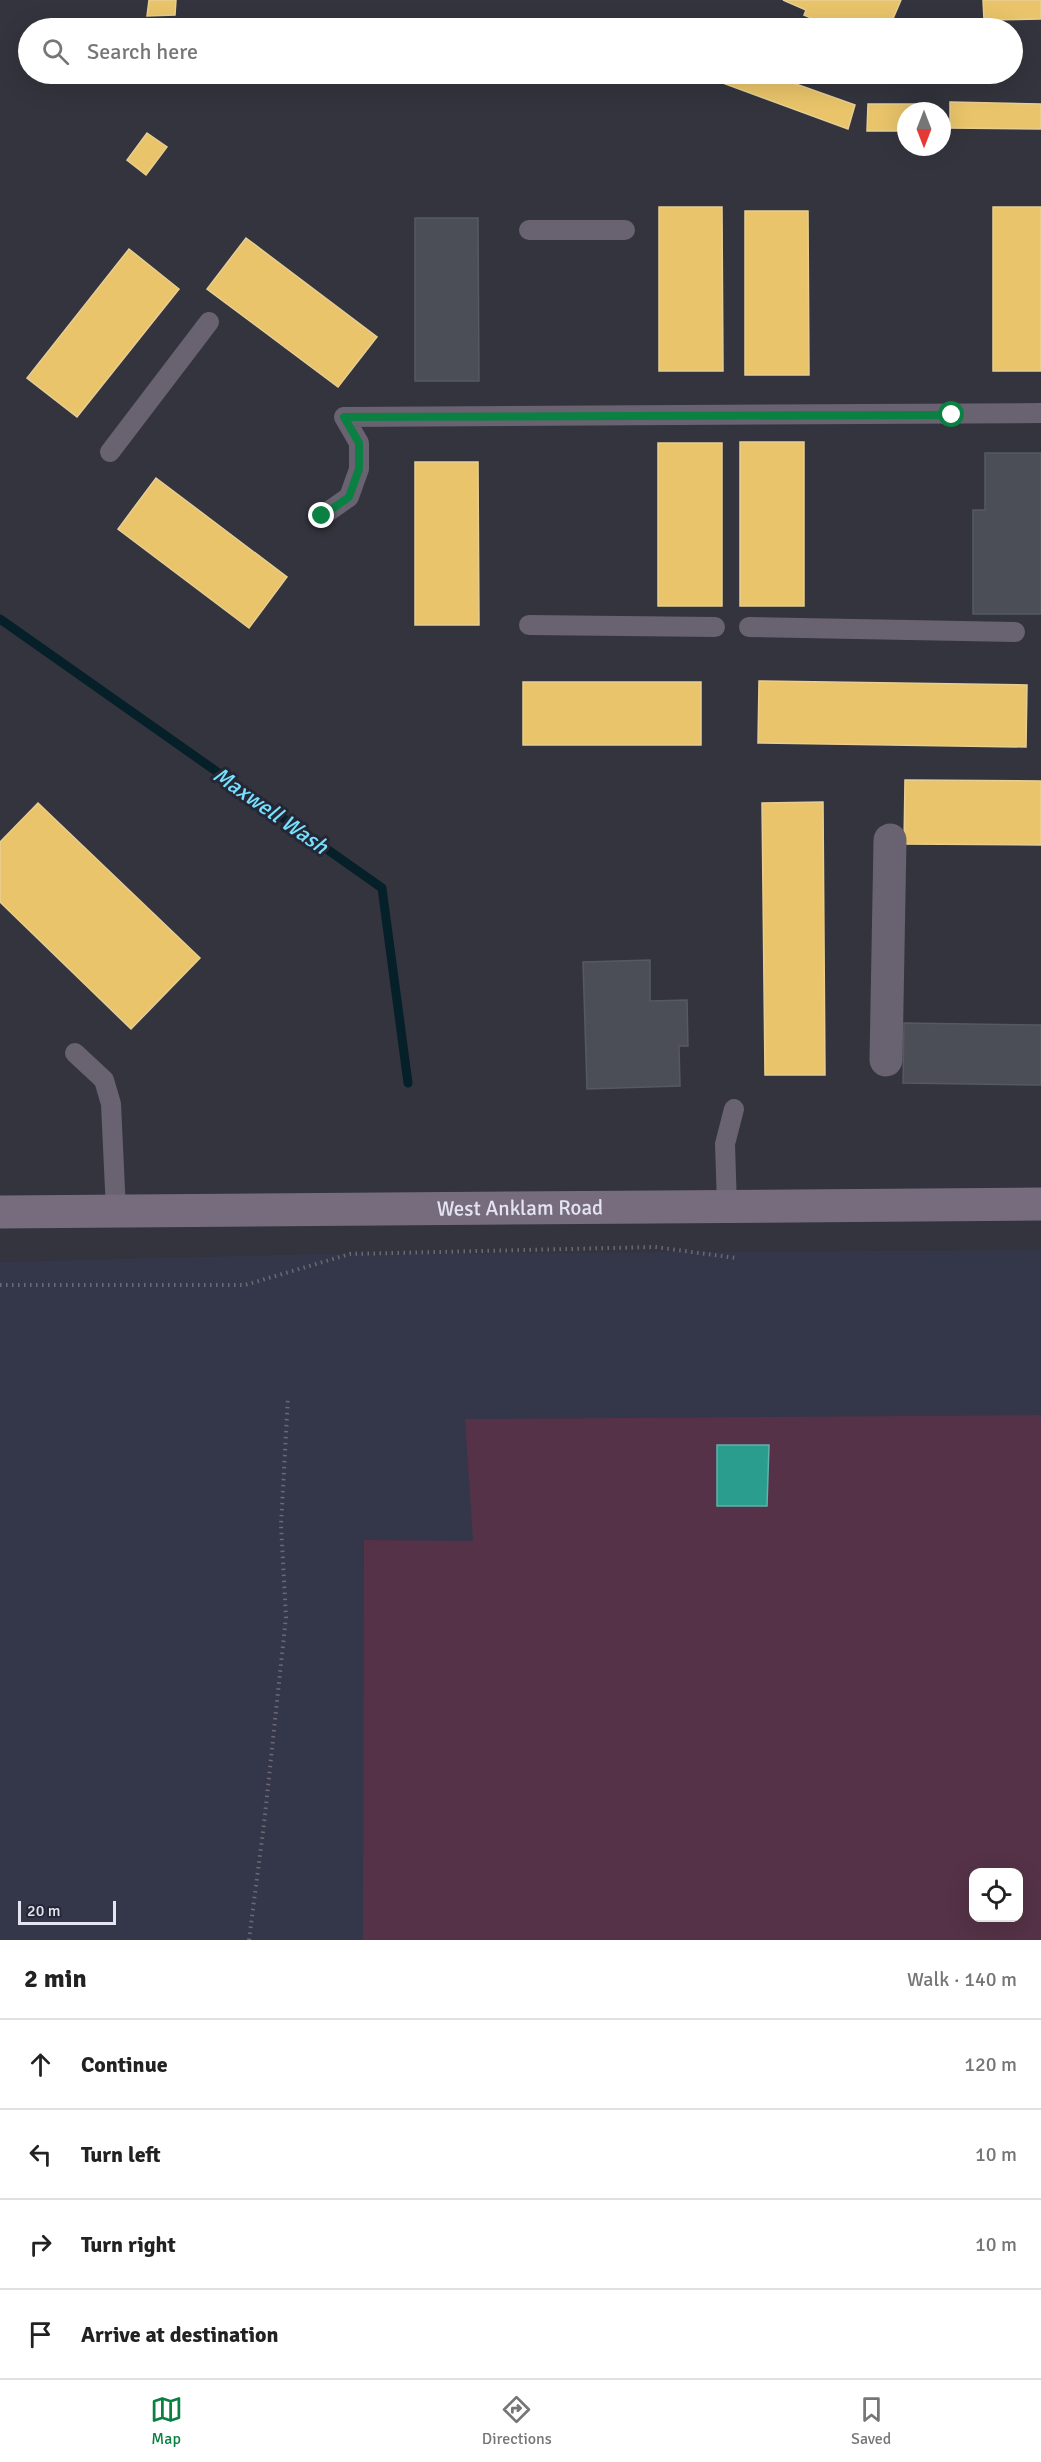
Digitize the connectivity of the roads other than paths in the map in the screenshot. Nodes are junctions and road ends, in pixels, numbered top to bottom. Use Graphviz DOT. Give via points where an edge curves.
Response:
graph roads {
  1 [pos="529,230"];
  2 [pos="625,230"];
  3 [pos="209,322"];
  4 [pos="1041,414"];
  5 [pos="110,452"];
  6 [pos="322,516"];
  7 [pos="529,625"];
  8 [pos="715,627"];
  9 [pos="749,627"];
  10 [pos="1015,632"];
  11 [pos="890,840"];
  12 [pos="75,1053"];
  13 [pos="886,1060"];
  14 [pos="734,1108"];
  15 [pos="1041,1204"];
  16 [pos="727,1206"];
  17 [pos="116,1211"];
  18 [pos="0,1212"];
  1 -- 2 [label="lane"];
  3 -- 5 [label="lane"];
  4 -- 6 [label="lane" via="344,417 359,443 359,469 349,497"];
  7 -- 8 [label="lane"];
  9 -- 10 [label="lane"];
  11 -- 13 [label="street"];
  12 -- 17 [label="lane" via="104,1080 111,1104"];
  14 -- 16 [label="lane" via="725,1144"];
  15 -- 16 [label="main road, West Anklam Road"];
  16 -- 17 [label="main road, West Anklam Road"];
  17 -- 18 [label="main road, West Anklam Road"];
}
